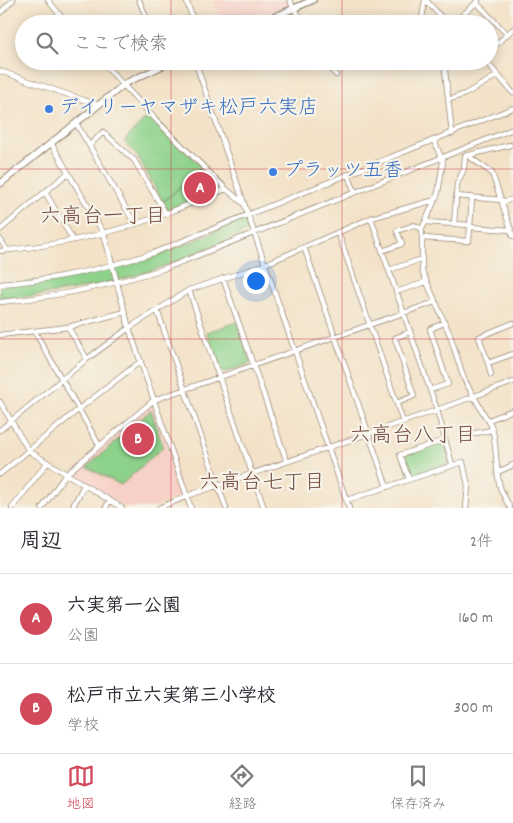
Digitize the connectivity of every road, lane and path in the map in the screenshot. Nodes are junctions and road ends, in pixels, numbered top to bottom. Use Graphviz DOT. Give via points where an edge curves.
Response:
graph roads {
  1 [pos="13,0"];
  2 [pos="48,0"];
  3 [pos="139,0"];
  4 [pos="186,0"];
  5 [pos="290,0"];
  6 [pos="313,0"];
  7 [pos="425,0"];
  8 [pos="478,1"];
  9 [pos="293,8"];
  10 [pos="0,14"];
  11 [pos="60,15"];
  12 [pos="145,15"];
  13 [pos="192,15"];
  14 [pos="278,15"];
  15 [pos="299,15"];
  16 [pos="422,15"];
  17 [pos="439,15"];
  18 [pos="463,15"];
  19 [pos="490,15"];
  20 [pos="498,24"];
  21 [pos="513,29"];
  22 [pos="507,34"];
  23 [pos="498,42"];
  24 [pos="109,70"];
  25 [pos="152,70"];
  26 [pos="198,70"];
  27 [pos="332,70"];
  28 [pos="445,70"];
  29 [pos="494,70"];
  30 [pos="0,71"];
  31 [pos="336,75"];
  32 [pos="498,75"];
  33 [pos="124,86"];
  34 [pos="513,93"];
  35 [pos="448,100"];
  36 [pos="98,106"];
  37 [pos="513,108"];
  38 [pos="76,123"];
  39 [pos="513,128"];
  40 [pos="452,134"];
  41 [pos="434,141"];
  42 [pos="51,143"];
  43 [pos="90,145"];
  44 [pos="510,145"];
  45 [pos="464,149"];
  46 [pos="466,155"];
  47 [pos="441,158"];
  48 [pos="68,174"];
  49 [pos="348,175"];
  50 [pos="0,184"];
  51 [pos="226,188"];
  52 [pos="45,192"];
  53 [pos="355,192"];
  54 [pos="456,196"];
  55 [pos="472,198"];
  56 [pos="513,199"];
  57 [pos="436,200"];
  58 [pos="502,201"];
  59 [pos="244,204"];
  60 [pos="166,214"];
  61 [pos="248,216"];
  62 [pos="371,218"];
  63 [pos="426,222"];
  64 [pos="135,224"];
  65 [pos="454,224"];
  66 [pos="470,226"];
  67 [pos="422,229"];
  68 [pos="0,230"];
  69 [pos="510,230"];
  70 [pos="338,232"];
  71 [pos="254,233"];
  72 [pos="104,234"];
  73 [pos="513,236"];
  74 [pos="0,238"];
  75 [pos="422,238"];
  76 [pos="73,240"];
  77 [pos="304,247"];
  78 [pos="7,250"];
  79 [pos="0,251"];
  80 [pos="382,251"];
  81 [pos="422,259"];
  82 [pos="265,264"];
  83 [pos="112,265"];
  84 [pos="389,270"];
  85 [pos="223,278"];
  86 [pos="426,282"];
  87 [pos="117,283"];
  88 [pos="0,284"];
  89 [pos="189,290"];
  90 [pos="396,292"];
  91 [pos="0,302"];
  92 [pos="435,302"];
  93 [pos="157,310"];
  94 [pos="125,312"];
  95 [pos="404,313"];
  96 [pos="444,323"];
  97 [pos="513,323"];
  98 [pos="371,325"];
  99 [pos="68,327"];
  100 [pos="130,328"];
  101 [pos="35,332"];
  102 [pos="410,332"];
  103 [pos="0,335"];
  104 [pos="336,337"];
  105 [pos="295,351"];
  106 [pos="513,354"];
  107 [pos="87,359"];
  108 [pos="141,361"];
  109 [pos="488,363"];
  110 [pos="254,365"];
  111 [pos="491,375"];
  112 [pos="220,377"];
  113 [pos="62,380"];
  114 [pos="513,382"];
  115 [pos="185,389"];
  116 [pos="430,390"];
  117 [pos="475,397"];
  118 [pos="154,400"];
  119 [pos="0,402"];
  120 [pos="397,403"];
  121 [pos="79,409"];
  122 [pos="437,410"];
  123 [pos="513,410"];
  124 [pos="489,420"];
  125 [pos="11,422"];
  126 [pos="404,422"];
  127 [pos="0,430"];
  128 [pos="492,430"];
  129 [pos="370,434"];
  130 [pos="445,440"];
  131 [pos="466,440"];
  132 [pos="100,445"];
  133 [pos="328,448"];
  134 [pos="28,451"];
  135 [pos="287,462"];
  136 [pos="47,463"];
  137 [pos="452,464"];
  138 [pos="513,465"];
  139 [pos="498,472"];
  140 [pos="0,474"];
  141 [pos="66,474"];
  142 [pos="252,474"];
  143 [pos="409,479"];
  144 [pos="84,485"];
  145 [pos="218,486"];
  146 [pos="387,487"];
  147 [pos="187,496"];
  148 [pos="109,500"];
  149 [pos="347,500"];
  150 [pos="12,508"];
  151 [pos="42,508"];
  152 [pos="72,508"];
  153 [pos="106,508"];
  154 [pos="122,508"];
  155 [pos="159,508"];
  156 [pos="191,508"];
  157 [pos="226,508"];
  158 [pos="264,508"];
  159 [pos="349,508"];
  160 [pos="466,508"];
  161 [pos="510,508"];
  1 -- 10 [label="street"];
  2 -- 11 [label="street"];
  3 -- 12 [label="street"];
  4 -- 13 [label="street"];
  5 -- 9 [label="street"];
  6 -- 9 [label="main road"];
  7 -- 16 [label="street"];
  7 -- 17 [label="street"];
  8 -- 18 [label="street"];
  8 -- 19 [label="street"];
  9 -- 14 [label="main road"];
  9 -- 15 [label="street"];
  20 -- 22 [label="street"];
  21 -- 22 [label="street"];
  22 -- 23 [label="street"];
  24 -- 33 [label="street"];
  25 -- 33 [label="main road"];
  26 -- 59 [label="street"];
  27 -- 31 [label="street"];
  28 -- 35 [label="street"];
  29 -- 32 [label="street"];
  30 -- 36 [label="street"];
  32 -- 34 [label="street"];
  32 -- 35 [label="street"];
  33 -- 36 [label="main road"];
  33 -- 51 [label="street"];
  35 -- 40 [label="street"];
  36 -- 38 [label="main road"];
  37 -- 40 [label="street"];
  38 -- 42 [label="main road"];
  38 -- 43 [label="street"];
  39 -- 45 [label="street"];
  40 -- 41 [label="street"];
  41 -- 47 [label="street"];
  41 -- 49 [label="street"];
  42 -- 48 [label="street"];
  42 -- 50 [label="main road"];
  43 -- 60 [label="street" via="103,132 122,149 134,160"];
  43 -- 64 [label="street"];
  44 -- 46 [label="street"];
  45 -- 46 [label="street"];
  45 -- 47 [label="street"];
  46 -- 54 [label="street"];
  46 -- 58 [label="street" via="492,173"];
  47 -- 53 [label="street"];
  47 -- 57 [label="street"];
  48 -- 52 [label="street"];
  48 -- 72 [label="street"];
  49 -- 53 [label="street"];
  49 -- 61 [label="street"];
  51 -- 59 [label="street"];
  51 -- 60 [label="street"];
  52 -- 68 [label="street"];
  52 -- 76 [label="street"];
  53 -- 71 [label="street"];
  54 -- 55 [label="street"];
  54 -- 65 [label="street"];
  55 -- 58 [label="street"];
  55 -- 66 [label="street"];
  56 -- 58 [label="street"];
  57 -- 62 [label="street"];
  57 -- 63 [label="street"];
  58 -- 69 [label="street"];
  59 -- 61 [label="street"];
  60 -- 64 [label="street"];
  61 -- 71 [label="street"];
  61 -- 83 [label="street" via="168,248"];
  62 -- 70 [label="street"];
  62 -- 80 [label="street"];
  63 -- 65 [label="street"];
  63 -- 67 [label="street"];
  64 -- 72 [label="street"];
  65 -- 66 [label="street"];
  66 -- 69 [label="street"];
  66 -- 75 [label="street" via="469,241"];
  67 -- 75 [label="street"];
  67 -- 80 [label="street" via="414,225 397,231 402,244"];
  69 -- 73 [label="street"];
  70 -- 77 [label="street"];
  70 -- 98 [label="street"];
  71 -- 82 [label="street"];
  71 -- 87 [label="street" via="169,267"];
  72 -- 76 [label="street"];
  72 -- 83 [label="street"];
  74 -- 78 [label="street"];
  75 -- 81 [label="street"];
  76 -- 78 [label="street"];
  77 -- 82 [label="street"];
  77 -- 104 [label="street"];
  78 -- 79 [label="street"];
  80 -- 84 [label="street"];
  81 -- 84 [label="street"];
  81 -- 86 [label="street"];
  82 -- 85 [label="street"];
  82 -- 105 [label="street"];
  83 -- 87 [label="street"];
  83 -- 88 [label="street"];
  84 -- 90 [label="street"];
  85 -- 89 [label="street"];
  85 -- 110 [label="street"];
  86 -- 90 [label="street"];
  86 -- 92 [label="street"];
  87 -- 91 [label="street" via="47,297"];
  87 -- 94 [label="street"];
  89 -- 93 [label="street"];
  89 -- 112 [label="street"];
  90 -- 95 [label="street"];
  92 -- 95 [label="street"];
  92 -- 96 [label="street"];
  93 -- 100 [label="street"];
  93 -- 115 [label="street"];
  94 -- 99 [label="street"];
  94 -- 100 [label="street"];
  95 -- 98 [label="street"];
  95 -- 102 [label="street"];
  96 -- 116 [label="street" via="430,329 448,384"];
  96 -- 117 [label="street" via="464,379"];
  97 -- 109 [label="street" via="479,337"];
  98 -- 104 [label="street"];
  98 -- 120 [label="street"];
  99 -- 101 [label="street"];
  99 -- 107 [label="street"];
  100 -- 107 [label="street"];
  100 -- 108 [label="street"];
  101 -- 103 [label="street"];
  101 -- 113 [label="street"];
  102 -- 116 [label="street"];
  102 -- 120 [label="street" via="395,338 414,396"];
  104 -- 105 [label="street"];
  104 -- 129 [label="street"];
  105 -- 110 [label="street"];
  105 -- 133 [label="street"];
  106 -- 109 [label="street"];
  107 -- 113 [label="street"];
  108 -- 118 [label="street"];
  108 -- 121 [label="street"];
  109 -- 111 [label="street"];
  110 -- 112 [label="street"];
  110 -- 135 [label="street"];
  112 -- 115 [label="street"];
  112 -- 142 [label="street"];
  113 -- 121 [label="street"];
  113 -- 125 [label="street"];
  114 -- 117 [label="street"];
  115 -- 118 [label="street"];
  115 -- 145 [label="street"];
  116 -- 122 [label="street"];
  117 -- 122 [label="street"];
  117 -- 124 [label="street"];
  118 -- 132 [label="street"];
  118 -- 147 [label="street"];
  119 -- 125 [label="street"];
  120 -- 126 [label="street"];
  121 -- 132 [label="street"];
  121 -- 134 [label="street"];
  122 -- 126 [label="street"];
  122 -- 130 [label="street"];
  123 -- 124 [label="street"];
  124 -- 128 [label="street"];
  125 -- 127 [label="street"];
  125 -- 134 [label="street"];
  126 -- 129 [label="street"];
  128 -- 131 [label="street" via="465,436"];
  128 -- 139 [label="street"];
  129 -- 133 [label="street"];
  129 -- 146 [label="street"];
  130 -- 137 [label="street"];
  130 -- 143 [label="street" via="400,455"];
  132 -- 141 [label="street"];
  133 -- 135 [label="street"];
  133 -- 149 [label="street"];
  134 -- 136 [label="street"];
  134 -- 140 [label="street"];
  135 -- 142 [label="street"];
  136 -- 141 [label="street"];
  136 -- 150 [label="street"];
  137 -- 143 [label="street"];
  137 -- 160 [label="street" via="463,462 468,486"];
  138 -- 139 [label="street"];
  139 -- 161 [label="street" via="500,487"];
  141 -- 144 [label="street"];
  141 -- 151 [label="street"];
  142 -- 145 [label="street"];
  142 -- 158 [label="street"];
  143 -- 146 [label="street"];
  144 -- 148 [label="street"];
  144 -- 152 [label="street"];
  145 -- 147 [label="street"];
  145 -- 157 [label="street"];
  146 -- 149 [label="street"];
  147 -- 155 [label="street"];
  147 -- 156 [label="street"];
  148 -- 153 [label="street"];
  148 -- 154 [label="street"];
  149 -- 159 [label="street"];
}
